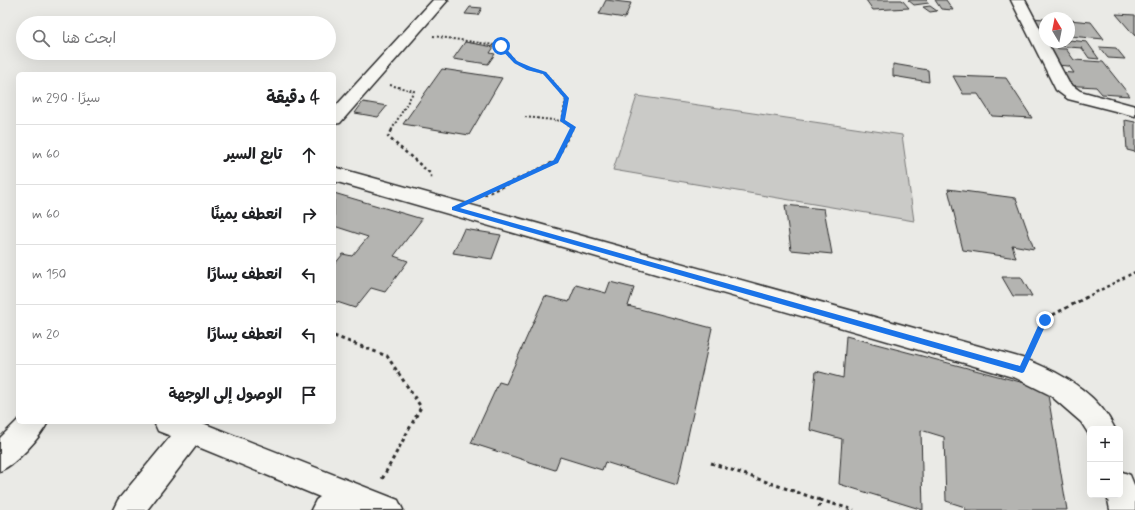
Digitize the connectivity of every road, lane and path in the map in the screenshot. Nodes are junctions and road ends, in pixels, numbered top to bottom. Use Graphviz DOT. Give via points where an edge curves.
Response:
graph roads {
  1 [pos="440,0"];
  2 [pos="1018,0"];
  3 [pos="412,33"];
  4 [pos="370,79"];
  5 [pos="1135,111"];
  6 [pos="336,117"];
  7 [pos="525,117"];
  8 [pos="562,121"];
  9 [pos="336,175"];
  10 [pos="429,201"];
  11 [pos="454,208"];
  12 [pos="1135,272"];
  13 [pos="336,337"];
  14 [pos="1022,370"];
  15 [pos="32,424"];
  16 [pos="1099,426"];
  17 [pos="180,427"];
  18 [pos="0,457"];
  19 [pos="711,463"];
  20 [pos="1123,498"];
  21 [pos="820,500"];
  22 [pos="369,502"];
  23 [pos="128,510"];
  24 [pos="326,510"];
  25 [pos="819,510"];
  26 [pos="854,510"];
  27 [pos="1125,510"];
  1 -- 3 [label="street"];
  2 -- 5 [label="street" via="1062,86 1074,95"];
  3 -- 4 [label="street"];
  3 -- 8 [label="path" via="501,46 515,62 545,73 566,98"];
  4 -- 6 [label="street"];
  4 -- 10 [label="path" via="414,91 388,137 431,174"];
  7 -- 8 [label="path"];
  8 -- 11 [label="path" via="573,127 556,161"];
  9 -- 10 [label="street"];
  10 -- 11 [label="street"];
  11 -- 14 [label="street"];
  12 -- 14 [label="path" via="1045,320"];
  13 -- 22 [label="path" via="387,356 421,407"];
  14 -- 16 [label="street" via="1059,387 1090,413"];
  15 -- 18 [label="street"];
  17 -- 22 [label="street"];
  17 -- 23 [label="street"];
  19 -- 21 [label="path"];
  20 -- 27 [label="street"];
  21 -- 25 [label="path"];
  21 -- 26 [label="path"];
  22 -- 24 [label="street"];
}
